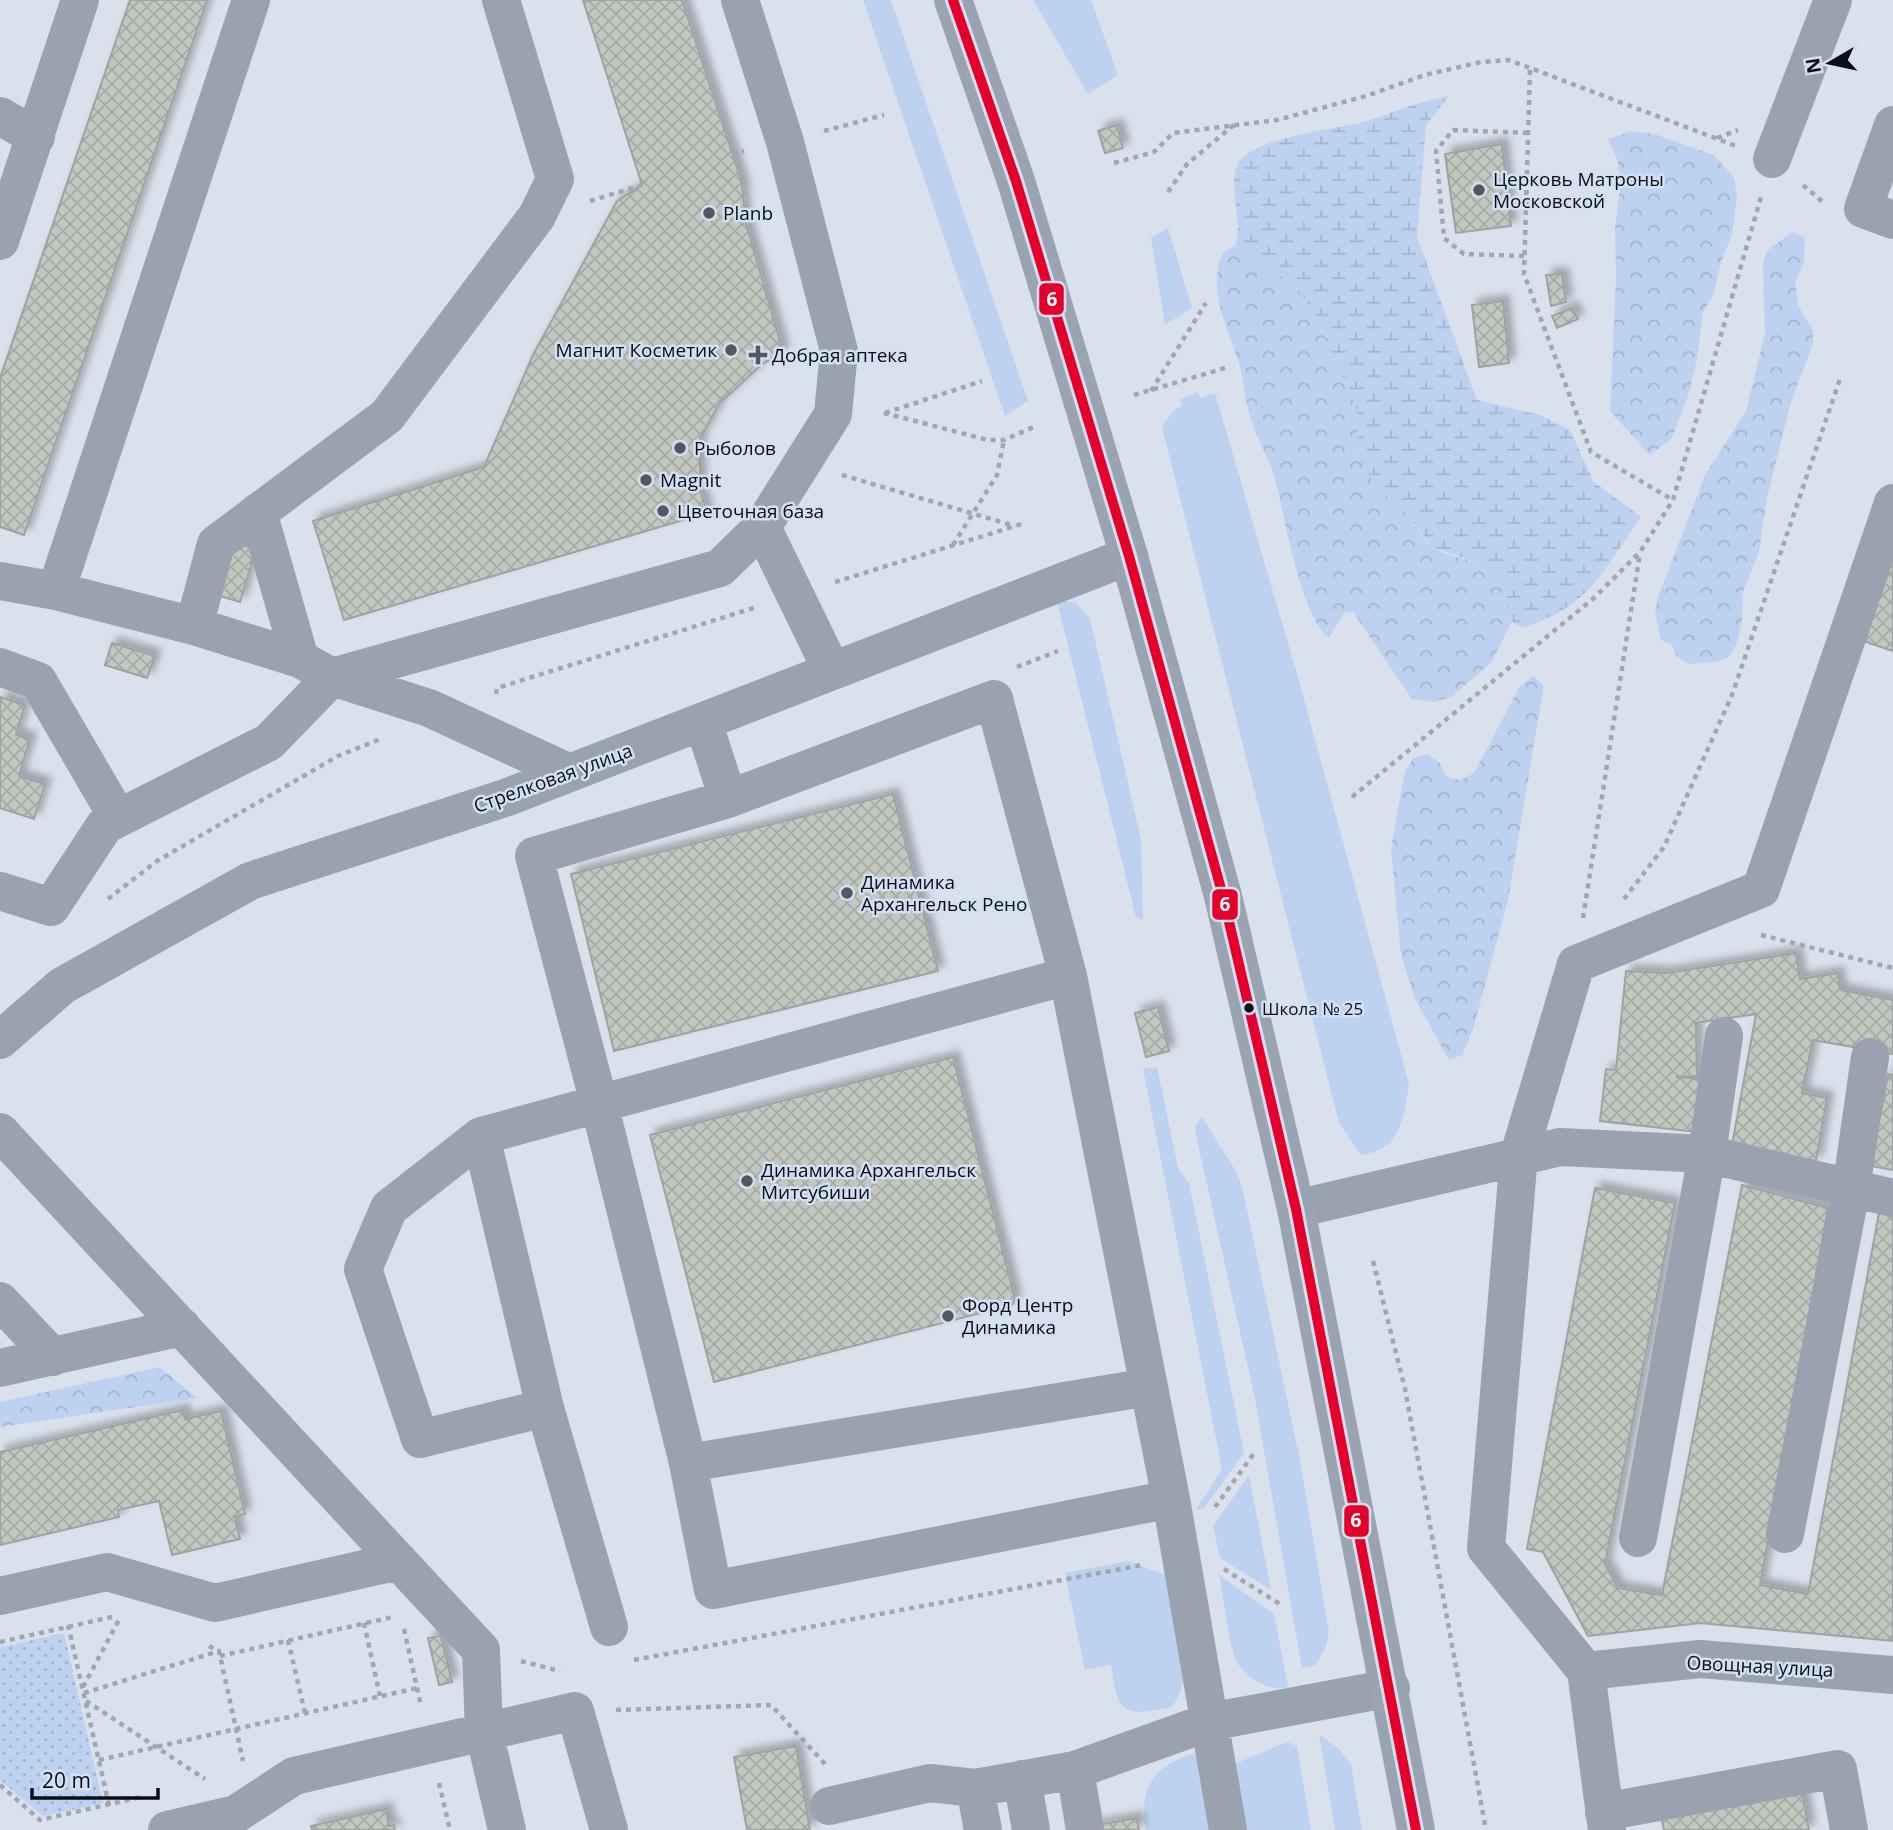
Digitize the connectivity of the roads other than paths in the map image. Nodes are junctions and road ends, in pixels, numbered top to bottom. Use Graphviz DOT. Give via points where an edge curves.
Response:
graph roads {
  1 [pos="80,0"];
  2 [pos="251,0"];
  3 [pos="501,0"];
  4 [pos="740,0"];
  5 [pos="953,0"];
  6 [pos="1833,0"];
  7 [pos="0,116"];
  8 [pos="1893,125"];
  9 [pos="36,137"];
  10 [pos="1772,159"];
  11 [pos="1862,212"];
  12 [pos="0,241"];
  13 [pos="1893,503"];
  14 [pos="258,512"];
  15 [pos="762,527"];
  16 [pos="1129,555"];
  17 [pos="0,581"];
  18 [pos="56,591"];
  19 [pos="194,626"];
  20 [pos="0,667"];
  21 [pos="316,668"];
  22 [pos="832,671"];
  23 [pos="703,721"];
  24 [pos="570,773"];
  25 [pos="727,799"];
  26 [pos="118,818"];
  27 [pos="0,891"];
  28 [pos="1068,976"];
  29 [pos="1724,1036"];
  30 [pos="0,1040"];
  31 [pos="1870,1057"];
  32 [pos="599,1103"];
  33 [pos="0,1132"];
  34 [pos="481,1136"];
  35 [pos="1707,1154"];
  36 [pos="1519,1155"];
  37 [pos="1851,1190"];
  38 [pos="1893,1198"];
  39 [pos="1296,1209"];
  40 [pos="0,1301"];
  41 [pos="182,1327"];
  42 [pos="52,1357"];
  43 [pos="0,1368"];
  44 [pos="1149,1388"];
  45 [pos="545,1408"];
  46 [pos="688,1463"];
  47 [pos="1171,1499"];
  48 [pos="1785,1534"];
  49 [pos="1638,1538"];
  50 [pos="399,1562"];
  51 [pos="0,1596"];
  52 [pos="609,1627"];
  53 [pos="1586,1671"];
  54 [pos="1893,1675"];
  55 [pos="1391,1688"];
  56 [pos="1209,1722"];
  57 [pos="484,1732"];
  58 [pos="1075,1770"];
  59 [pos="1022,1779"];
  60 [pos="975,1788"];
  61 [pos="843,1802"];
  62 [pos="1605,1821"];
  63 [pos="167,1830"];
  64 [pos="507,1830"];
  65 [pos="609,1830"];
  66 [pos="983,1830"];
  67 [pos="1031,1830"];
  68 [pos="1085,1830"];
  69 [pos="1228,1830"];
  70 [pos="1416,1830"];
  71 [pos="1849,1830"];
  1 -- 9 [label="street"];
  2 -- 18 [label="street"];
  3 -- 14 [label="street" via="555,179 537,216 387,416"];
  4 -- 15 [label="street" via="785,142 839,351 832,414"];
  5 -- 16 [label="main road" via="1016,181"];
  6 -- 10 [label="street"];
  7 -- 9 [label="street"];
  8 -- 11 [label="street"];
  9 -- 12 [label="street"];
  13 -- 36 [label="street" via="1761,889 1576,964"];
  14 -- 19 [label="street" via="216,544"];
  14 -- 21 [label="street"];
  15 -- 21 [label="street" via="720,568"];
  15 -- 22 [label="street"];
  16 -- 22 [label="street, Стрелковая улица"];
  16 -- 39 [label="main road" via="1223,896"];
  17 -- 18 [label="street"];
  18 -- 19 [label="street"];
  19 -- 21 [label="street"];
  20 -- 26 [label="street" via="38,681"];
  21 -- 24 [label="street" via="429,708"];
  21 -- 26 [label="street" via="268,742"];
  22 -- 23 [label="street, Стрелковая улица"];
  23 -- 24 [label="street, Стрелковая улица"];
  23 -- 25 [label="street"];
  24 -- 30 [label="street, Стрелковая улица" via="250,881 62,986"];
  25 -- 28 [label="street" via="995,699"];
  25 -- 32 [label="street" via="534,856"];
  26 -- 27 [label="street" via="105,825 51,907"];
  28 -- 32 [label="street"];
  28 -- 44 [label="street"];
  29 -- 35 [label="street"];
  31 -- 37 [label="street"];
  32 -- 34 [label="street"];
  32 -- 46 [label="street"];
  33 -- 41 [label="street"];
  34 -- 45 [label="street"];
  34 -- 45 [label="street" via="388,1208 363,1269 419,1439"];
  35 -- 36 [label="street" via="1559,1146"];
  35 -- 37 [label="street"];
  35 -- 49 [label="street"];
  36 -- 39 [label="street"];
  36 -- 53 [label="street" via="1486,1548"];
  37 -- 38 [label="street"];
  37 -- 48 [label="street"];
  39 -- 55 [label="main road"];
  40 -- 42 [label="street"];
  41 -- 42 [label="street"];
  41 -- 50 [label="street"];
  42 -- 43 [label="street"];
  44 -- 46 [label="street"];
  44 -- 47 [label="street"];
  45 -- 52 [label="street"];
  46 -- 47 [label="street" via="713,1590"];
  47 -- 56 [label="street"];
  50 -- 51 [label="street" via="215,1603 107,1572"];
  50 -- 57 [label="street" via="481,1650"];
  53 -- 54 [label="street, Овощная улица" via="1700,1659"];
  53 -- 62 [label="street"];
  55 -- 56 [label="street"];
  55 -- 70 [label="main road"];
  56 -- 58 [label="street"];
  56 -- 69 [label="street"];
  57 -- 63 [label="street" via="294,1776 236,1814"];
  57 -- 64 [label="street"];
  57 -- 65 [label="street" via="575,1711"];
  58 -- 59 [label="street"];
  58 -- 68 [label="street"];
  59 -- 60 [label="street"];
  59 -- 67 [label="street"];
  60 -- 61 [label="street" via="930,1783"];
  60 -- 66 [label="street"];
  62 -- 71 [label="street" via="1838,1769"];
}
